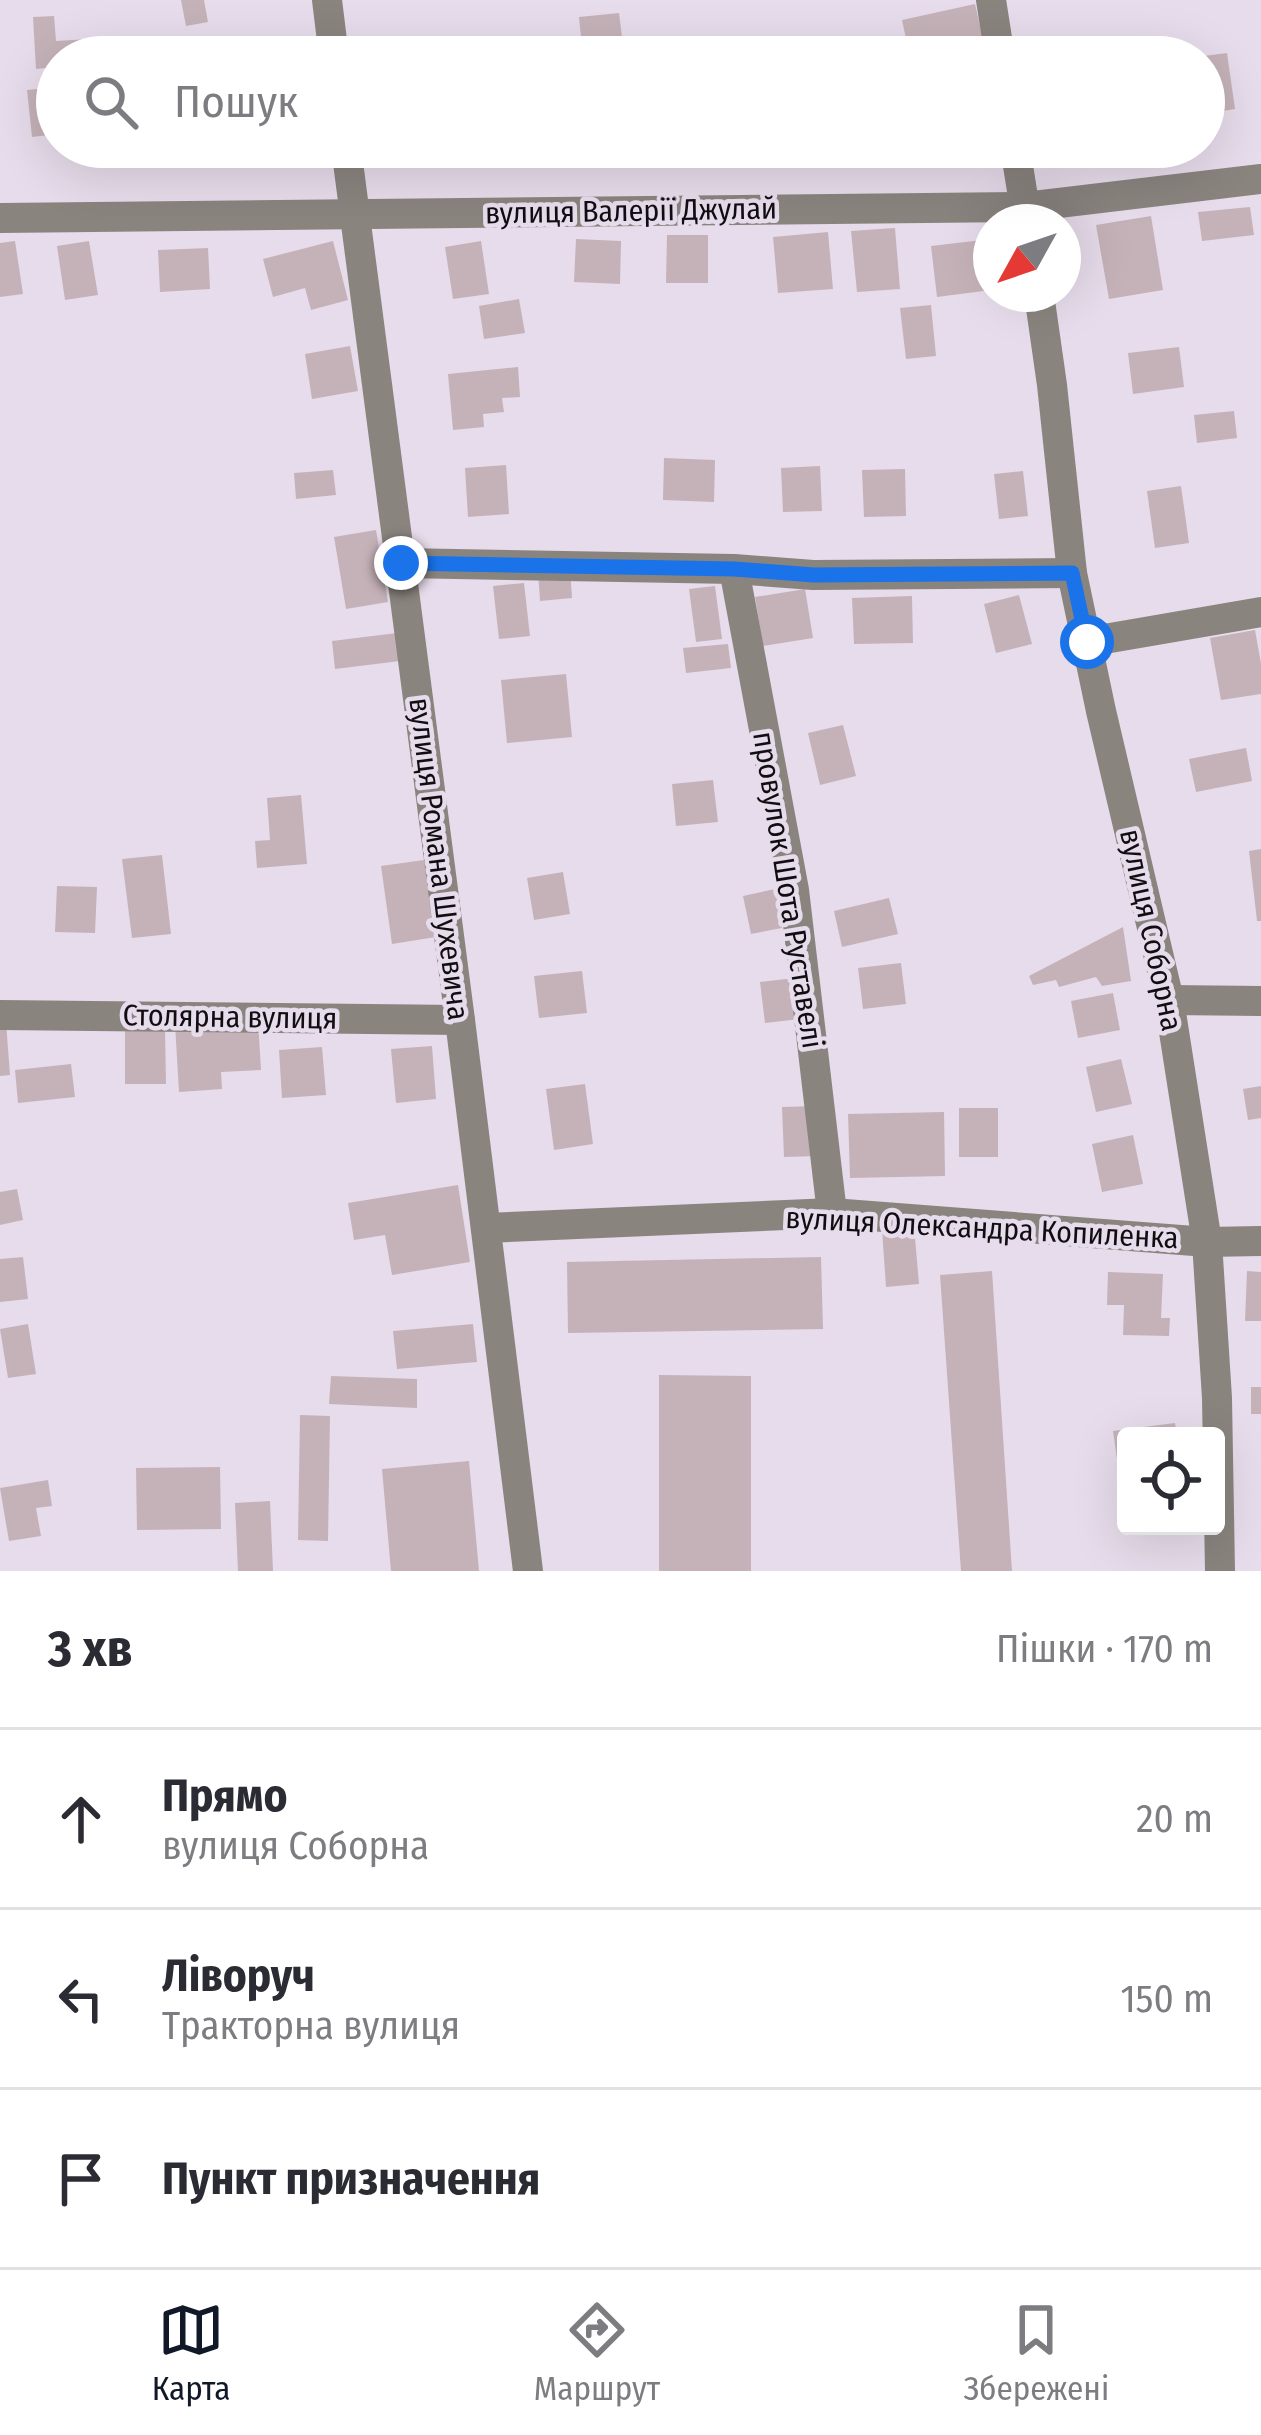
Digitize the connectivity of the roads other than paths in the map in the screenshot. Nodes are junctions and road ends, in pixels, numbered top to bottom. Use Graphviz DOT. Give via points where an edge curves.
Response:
graph roads {
  1 [pos="327,0"];
  2 [pos="991,0"];
  3 [pos="331,36"];
  4 [pos="997,36"];
  5 [pos="349,168"];
  6 [pos="1018,168"];
  7 [pos="1261,179"];
  8 [pos="1024,204"];
  9 [pos="1081,206"];
  10 [pos="355,214"];
  11 [pos="973,214"];
  12 [pos="0,218"];
  13 [pos="1042,312"];
  14 [pos="401,563"];
  15 [pos="734,569"];
  16 [pos="1072,573"];
  17 [pos="1261,612"];
  18 [pos="1087,642"];
  19 [pos="1169,1000"];
  20 [pos="1261,1000"];
  21 [pos="0,1015"];
  22 [pos="460,1020"];
  23 [pos="832,1213"];
  24 [pos="486,1228"];
  25 [pos="1261,1241"];
  26 [pos="1207,1242"];
  27 [pos="528,1571"];
  28 [pos="1220,1571"];
  1 -- 3 [label="street"];
  2 -- 4 [label="street"];
  5 -- 10 [label="street, вулиця Романа Шухевича"];
  6 -- 8 [label="street"];
  7 -- 9 [label="street, вулиця Валерії Джулай"];
  10 -- 11 [label="street, вулиця Валерії Джулай"];
  10 -- 12 [label="street, вулиця Валерії Джулай"];
  10 -- 14 [label="street, вулиця Романа Шухевича"];
  13 -- 16 [label="street, вулиця Соборна"];
  14 -- 15 [label="street"];
  14 -- 22 [label="street, вулиця Романа Шухевича"];
  15 -- 16 [label="street"];
  15 -- 23 [label="street, провулок Шота Руставелі" via="794,890"];
  16 -- 18 [label="street, вулиця Соборна"];
  17 -- 18 [label="street"];
  18 -- 19 [label="street, вулиця Соборна"];
  19 -- 20 [label="street"];
  19 -- 26 [label="street, вулиця Соборна"];
  21 -- 22 [label="street, Столярна вулиця"];
  22 -- 24 [label="street, вулиця Романа Шухевича"];
  23 -- 24 [label="street, вулиця Олександра Копиленка"];
  23 -- 26 [label="street, вулиця Олександра Копиленка"];
  24 -- 27 [label="street, вулиця Романа Шухевича"];
  25 -- 26 [label="street, вулиця Олександра Копиленка"];
  26 -- 28 [label="street, вулиця Соборна"];
}
